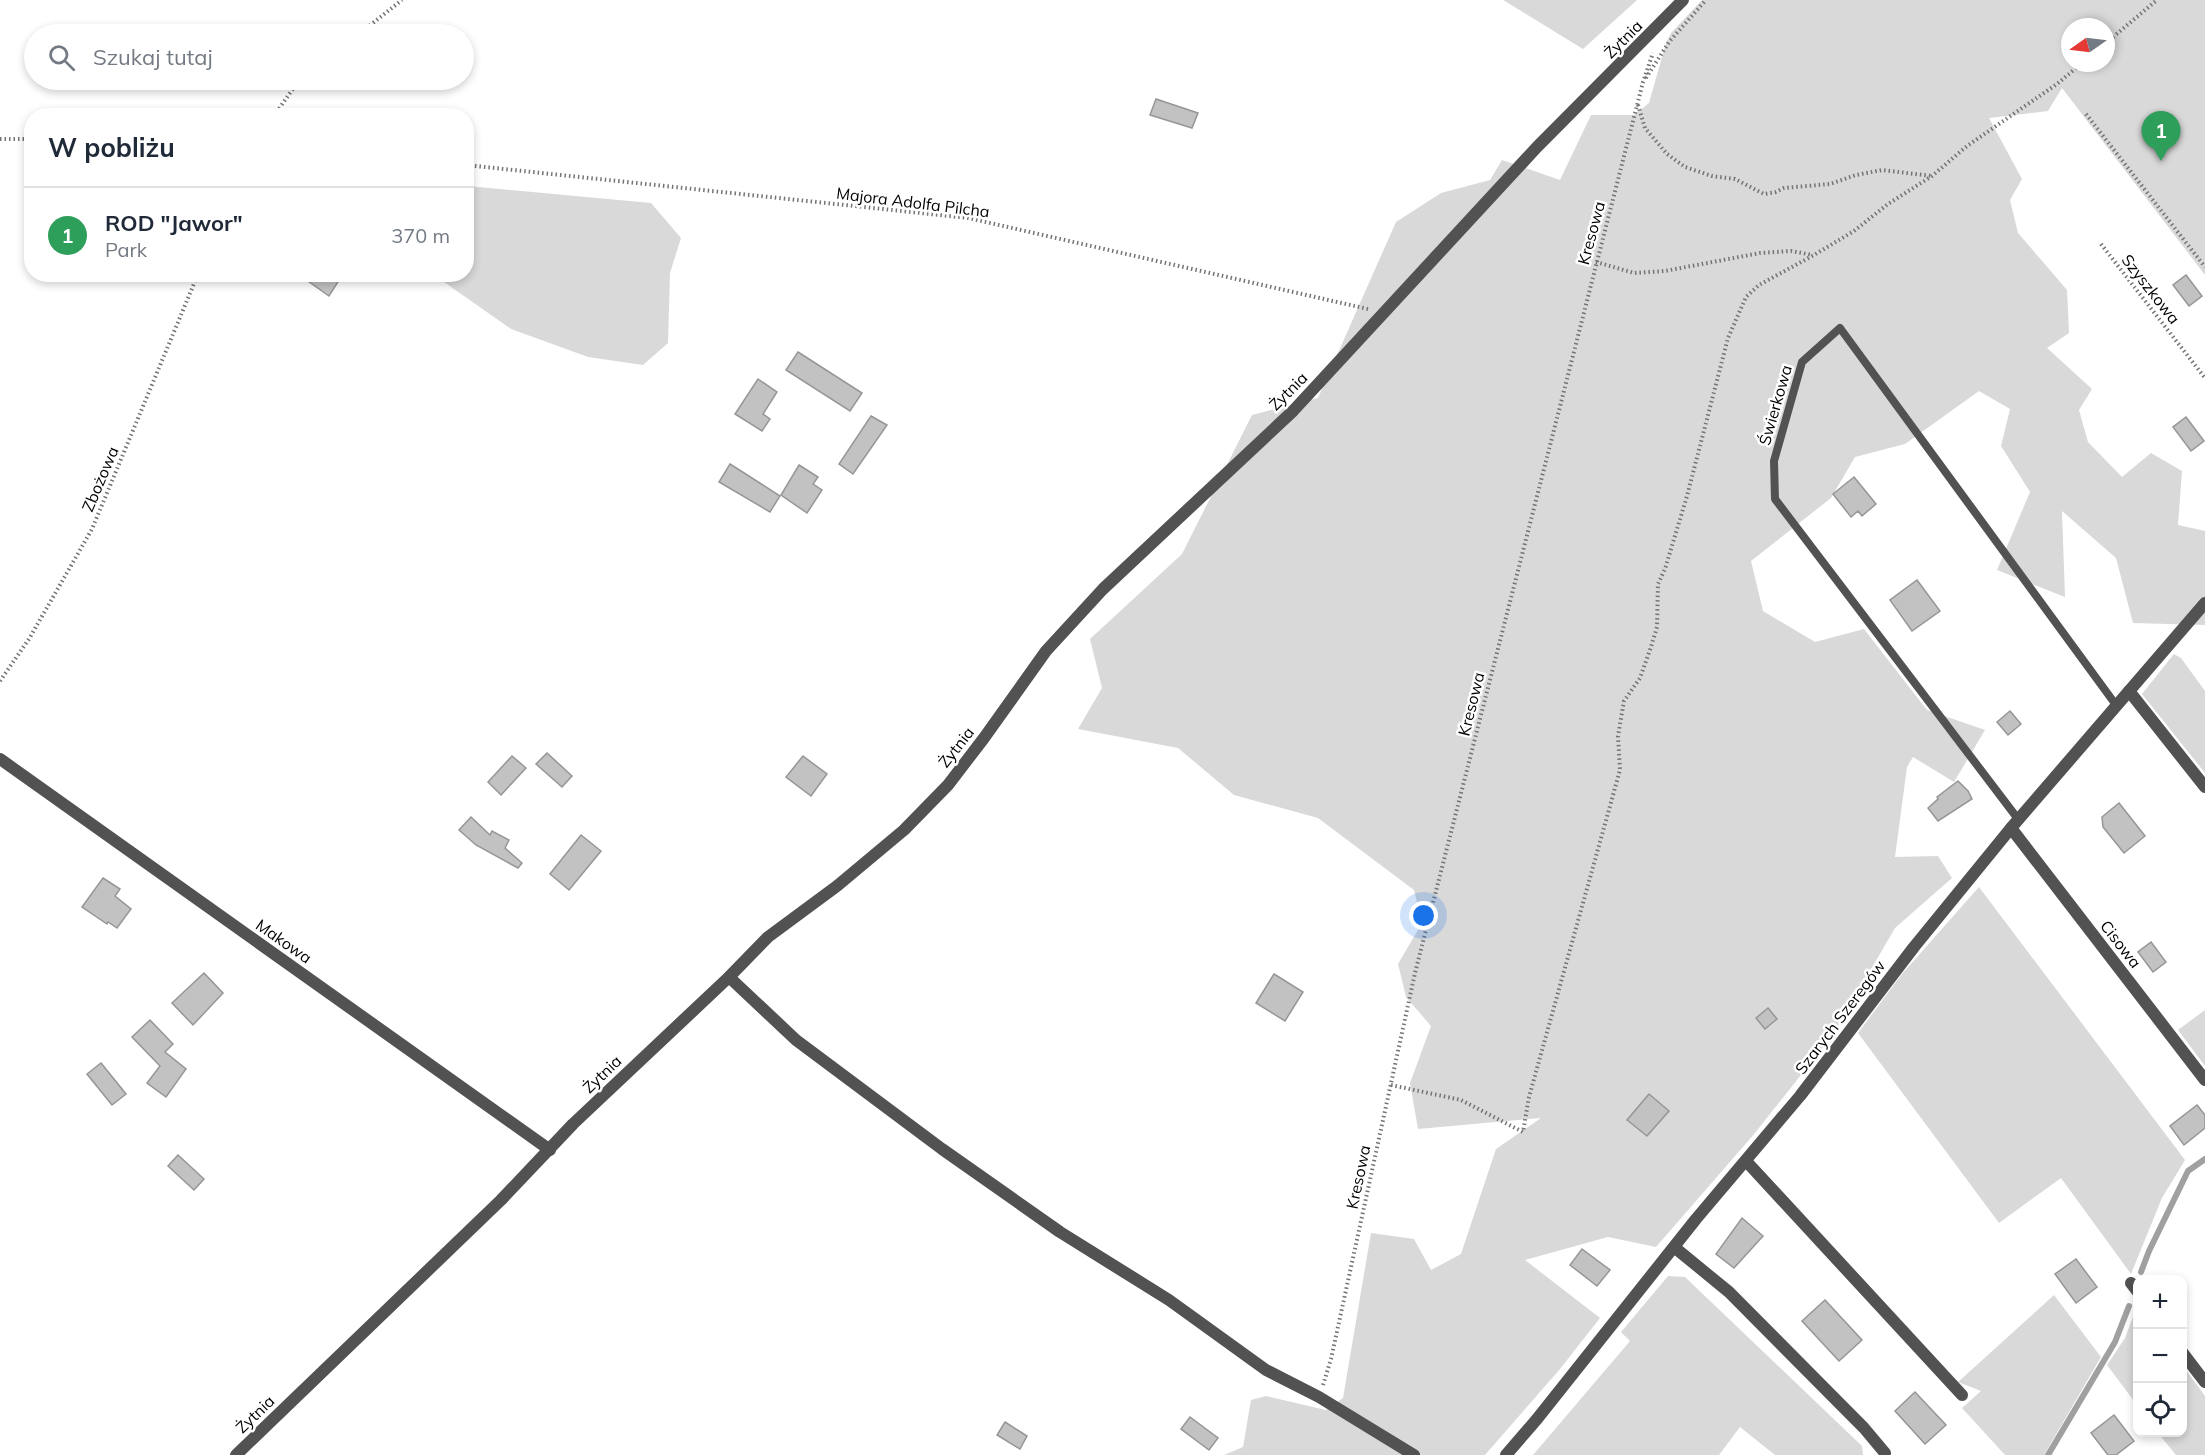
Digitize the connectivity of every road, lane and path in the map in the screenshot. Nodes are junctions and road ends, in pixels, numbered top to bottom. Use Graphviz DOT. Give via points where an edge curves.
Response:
graph roads {
  1 [pos="402,0"];
  2 [pos="1683,0"];
  3 [pos="1706,0"];
  4 [pos="2157,0"];
  5 [pos="372,24"];
  6 [pos="2115,35"];
  7 [pos="1653,52"];
  8 [pos="2071,72"];
  9 [pos="1643,82"];
  10 [pos="292,90"];
  11 [pos="1637,105"];
  12 [pos="280,108"];
  13 [pos="2086,114"];
  14 [pos="0,139"];
  15 [pos="24,139"];
  16 [pos="474,166"];
  17 [pos="1932,176"];
  18 [pos="2101,244"];
  19 [pos="1814,255"];
  20 [pos="1596,262"];
  21 [pos="2205,267"];
  22 [pos="195,282"];
  23 [pos="1385,313"];
  24 [pos="2205,378"];
  25 [pos="2205,603"];
  26 [pos="0,681"];
  27 [pos="2129,691"];
  28 [pos="2116,705"];
  29 [pos="0,759"];
  30 [pos="2205,787"];
  31 [pos="2015,823"];
  32 [pos="729,977"];
  33 [pos="2205,1080"];
  34 [pos="1391,1085"];
  35 [pos="550,1150"];
  36 [pos="1746,1161"];
  37 [pos="1674,1247"];
  38 [pos="2187,1359"];
  39 [pos="2205,1382"];
  40 [pos="1962,1395"];
  41 [pos="1319,1397"];
  42 [pos="1885,1453"];
  43 [pos="236,1455"];
  44 [pos="1414,1455"];
  45 [pos="1506,1455"];
  1 -- 5 [label="path"];
  2 -- 23 [label="street, Żytnia" via="1537,147"];
  3 -- 9 [label="path" via="1669,42"];
  4 -- 6 [label="path"];
  7 -- 9 [label="path, Kresowa"];
  8 -- 17 [label="path" via="1967,146"];
  9 -- 11 [label="path, Kresowa"];
  10 -- 12 [label="path"];
  11 -- 17 [label="path" via="1645,128 1666,154 1685,167 1735,179 1764,194 1830,184 1882,170"];
  11 -- 20 [label="path, Kresowa"];
  13 -- 21 [label="path"];
  14 -- 15 [label="path"];
  16 -- 23 [label="path, Majora Adolfa Pilcha" via="968,218"];
  17 -- 19 [label="path"];
  18 -- 24 [label="path, Szyszkowa"];
  19 -- 20 [label="path" via="1791,251 1760,253 1634,273"];
  19 -- 34 [label="path" via="1746,297 1728,338 1687,496 1658,584 1657,627 1640,678 1624,701 1618,736 1620,770 1529,1097 1523,1132 1461,1100"];
  20 -- 34 [label="path, Kresowa" via="1415,973"];
  22 -- 26 [label="path, Zbożowa" via="92,529 29,639"];
  23 -- 32 [label="street, Żytnia" via="1293,411 1103,589 1046,651 962,766 904,831 768,937"];
  25 -- 27 [label="street, Szarych Szeregów"];
  27 -- 28 [label="street, Szarych Szeregów"];
  27 -- 30 [label="street"];
  28 -- 31 [label="street, Szarych Szeregów"];
  28 -- 31 [label="lane, Świerkowa" via="1840,328 1802,362 1774,461 1775,499"];
  29 -- 35 [label="street, Makowa"];
  31 -- 33 [label="street, Cisowa"];
  31 -- 36 [label="street, Szarych Szeregów"];
  32 -- 35 [label="street, Żytnia"];
  32 -- 41 [label="street" via="796,1040 942,1149 1060,1232 1169,1300 1266,1370"];
  34 -- 41 [label="path, Kresowa" via="1331,1359"];
  35 -- 43 [label="street, Żytnia"];
  36 -- 37 [label="street, Szarych Szeregów"];
  36 -- 40 [label="street"];
  37 -- 42 [label="street" via="1729,1292"];
  37 -- 45 [label="street, Szarych Szeregów"];
  38 -- 39 [label="street"];
  41 -- 44 [label="street"];
}
